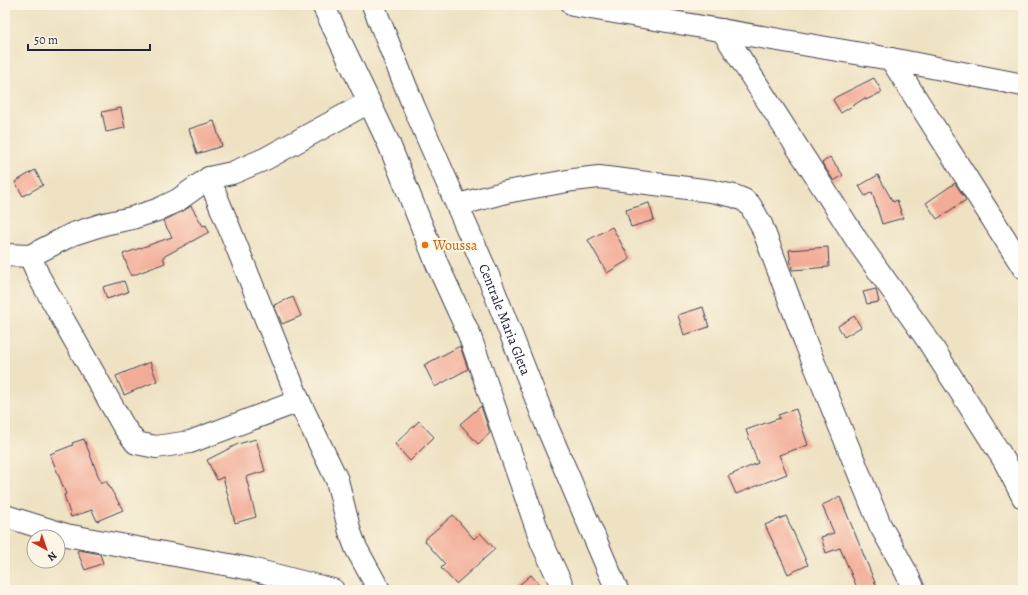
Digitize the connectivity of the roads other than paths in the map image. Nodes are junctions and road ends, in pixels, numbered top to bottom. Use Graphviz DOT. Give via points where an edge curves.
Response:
graph roads {
  1 [pos="323,5"];
  2 [pos="373,5"];
  3 [pos="573,5"];
  4 [pos="722,30"];
  5 [pos="891,59"];
  6 [pos="1023,85"];
  7 [pos="369,102"];
  8 [pos="209,178"];
  9 [pos="458,205"];
  10 [pos="5,255"];
  11 [pos="30,256"];
  12 [pos="1023,267"];
  13 [pos="299,401"];
  14 [pos="1023,497"];
  15 [pos="5,516"];
  16 [pos="334,590"];
  17 [pos="379,590"];
  18 [pos="564,590"];
  19 [pos="616,590"];
  20 [pos="914,590"];
  1 -- 7 [label="street"];
  2 -- 9 [label="street, Centrale Maria Gleta" via="414,107"];
  3 -- 4 [label="street"];
  4 -- 5 [label="street"];
  4 -- 14 [label="street" via="858,242 928,339 1004,460"];
  5 -- 6 [label="street"];
  5 -- 12 [label="street"];
  7 -- 8 [label="street" via="264,159 232,173"];
  7 -- 18 [label="street" via="468,334 542,543"];
  8 -- 11 [label="street" via="178,200 157,210 73,234"];
  8 -- 13 [label="street"];
  9 -- 19 [label="street, Centrale Maria Gleta"];
  9 -- 20 [label="street" via="506,192 599,177 710,191 734,196 750,205 761,224 871,503"];
  10 -- 11 [label="street"];
  11 -- 13 [label="street" via="39,277 124,427 136,443 156,448 190,442"];
  13 -- 17 [label="street" via="337,480 356,548"];
  15 -- 16 [label="street" via="66,535 251,569"];
}
